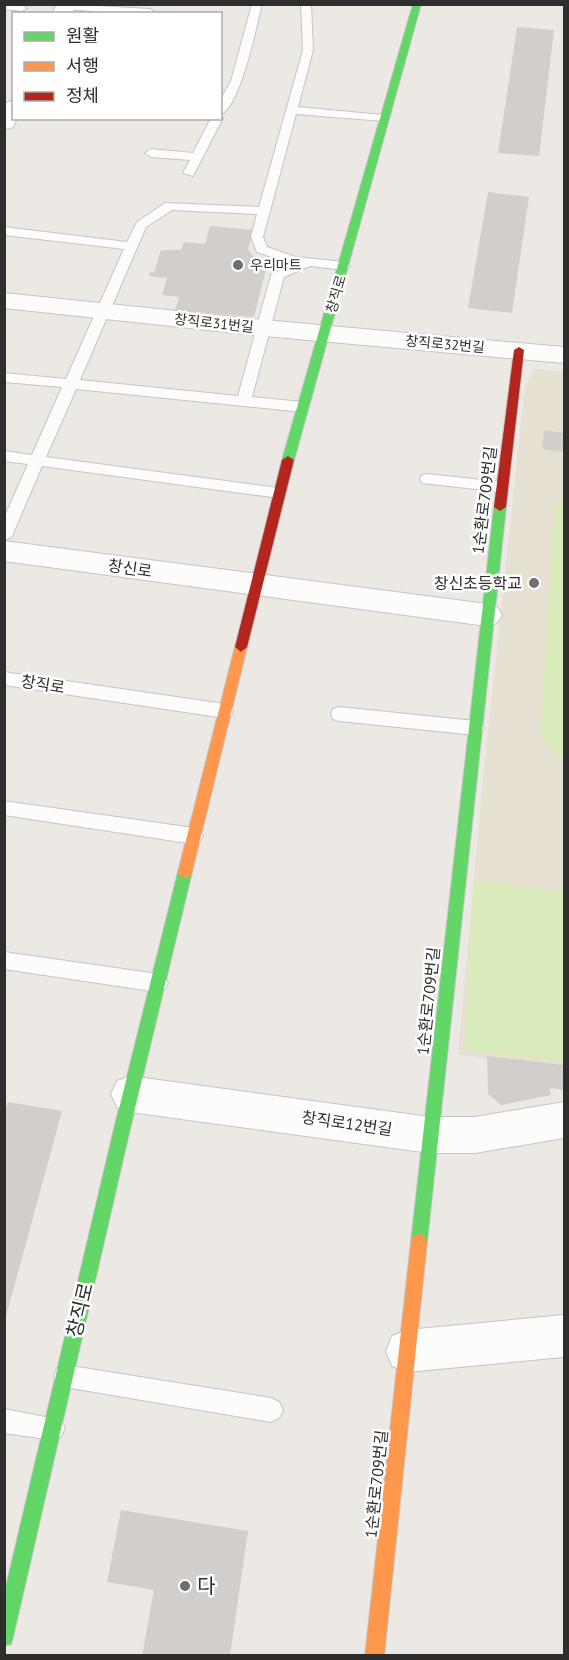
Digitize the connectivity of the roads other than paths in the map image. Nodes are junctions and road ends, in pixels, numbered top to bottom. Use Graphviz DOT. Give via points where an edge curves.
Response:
graph roads {
  1 [pos="257,4"];
  2 [pos="306,4"];
  3 [pos="417,4"];
  4 [pos="4,6"];
  5 [pos="22,8"];
  6 [pos="65,8"];
  7 [pos="150,12"];
  8 [pos="222,110"];
  9 [pos="291,110"];
  10 [pos="383,117"];
  11 [pos="216,120"];
  12 [pos="151,153"];
  13 [pos="197,157"];
  14 [pos="189,173"];
  15 [pos="264,211"];
  16 [pos="4,231"];
  17 [pos="132,246"];
  18 [pos="309,262"];
  19 [pos="344,267"];
  20 [pos="4,300"];
  21 [pos="102,312"];
  22 [pos="264,328"];
  23 [pos="325,333"];
  24 [pos="519,350"];
  25 [pos="564,355"];
  26 [pos="4,377"];
  27 [pos="70,384"];
  28 [pos="244,401"];
  29 [pos="303,406"];
  30 [pos="4,456"];
  31 [pos="36,460"];
  32 [pos="427,479"];
  33 [pos="502,487"];
  34 [pos="279,493"];
  35 [pos="4,536"];
  36 [pos="4,551"];
  37 [pos="256,585"];
  38 [pos="487,615"];
  39 [pos="4,678"];
  40 [pos="225,711"];
  41 [pos="339,714"];
  42 [pos="475,728"];
  43 [pos="4,808"];
  44 [pos="194,836"];
  45 [pos="4,960"];
  46 [pos="158,983"];
  47 [pos="130,1094"];
  48 [pos="564,1120"];
  49 [pos="430,1135"];
  50 [pos="564,1336"];
  51 [pos="407,1351"];
  52 [pos="65,1376"];
  53 [pos="271,1410"];
  54 [pos="4,1421"];
  55 [pos="53,1428"];
  56 [pos="4,1636"];
  57 [pos="374,1656"];
  1 -- 8 [label="lane" via="237,81"];
  2 -- 9 [label="lane" via="308,50"];
  3 -- 10 [label="street, 창직로"];
  4 -- 5 [label="lane"];
  6 -- 7 [label="lane"];
  9 -- 10 [label="lane"];
  9 -- 15 [label="lane"];
  10 -- 19 [label="street, 창직로"];
  11 -- 13 [label="lane"];
  12 -- 13 [label="lane"];
  13 -- 14 [label="lane"];
  15 -- 17 [label="lane" via="169,206 141,225"];
  15 -- 18 [label="lane" via="257,237 262,249 294,261"];
  16 -- 17 [label="lane"];
  17 -- 21 [label="lane"];
  18 -- 19 [label="lane"];
  18 -- 22 [label="lane" via="278,275"];
  19 -- 23 [label="street, 창직로"];
  20 -- 21 [label="street, 창직로31번길"];
  21 -- 22 [label="street, 창직로31번길"];
  21 -- 27 [label="lane"];
  22 -- 23 [label="street, 창직로31번길"];
  22 -- 28 [label="lane"];
  23 -- 24 [label="street, 창직로32번길"];
  23 -- 29 [label="street, 창직로"];
  24 -- 25 [label="street, 창직로32번길"];
  24 -- 33 [label="street, 1순환로709번길"];
  26 -- 27 [label="lane"];
  27 -- 28 [label="lane"];
  27 -- 31 [label="lane"];
  28 -- 29 [label="lane"];
  29 -- 34 [label="street, 창직로"];
  30 -- 31 [label="lane"];
  31 -- 34 [label="lane"];
  31 -- 35 [label="lane"];
  32 -- 33 [label="lane"];
  33 -- 38 [label="street, 1순환로709번길"];
  34 -- 37 [label="street, 창직로"];
  36 -- 37 [label="street, 창신로"];
  37 -- 38 [label="street"];
  37 -- 40 [label="street, 창직로"];
  38 -- 42 [label="street, 1순환로709번길"];
  39 -- 40 [label="lane, 창직로"];
  40 -- 44 [label="street, 창직로"];
  41 -- 42 [label="lane"];
  42 -- 49 [label="street, 1순환로709번길"];
  43 -- 44 [label="lane"];
  44 -- 46 [label="street, 창직로"];
  45 -- 46 [label="lane"];
  46 -- 47 [label="street, 창직로"];
  47 -- 49 [label="street, 창직로12번길"];
  47 -- 52 [label="street, 창직로"];
  48 -- 49 [label="street, 창직로12번길" via="475,1135"];
  49 -- 51 [label="street, 1순환로709번길"];
  50 -- 51 [label="street"];
  51 -- 57 [label="street, 1순환로709번길"];
  52 -- 53 [label="lane"];
  52 -- 55 [label="street, 창직로"];
  54 -- 55 [label="lane"];
  55 -- 56 [label="street, 창직로"];
}
